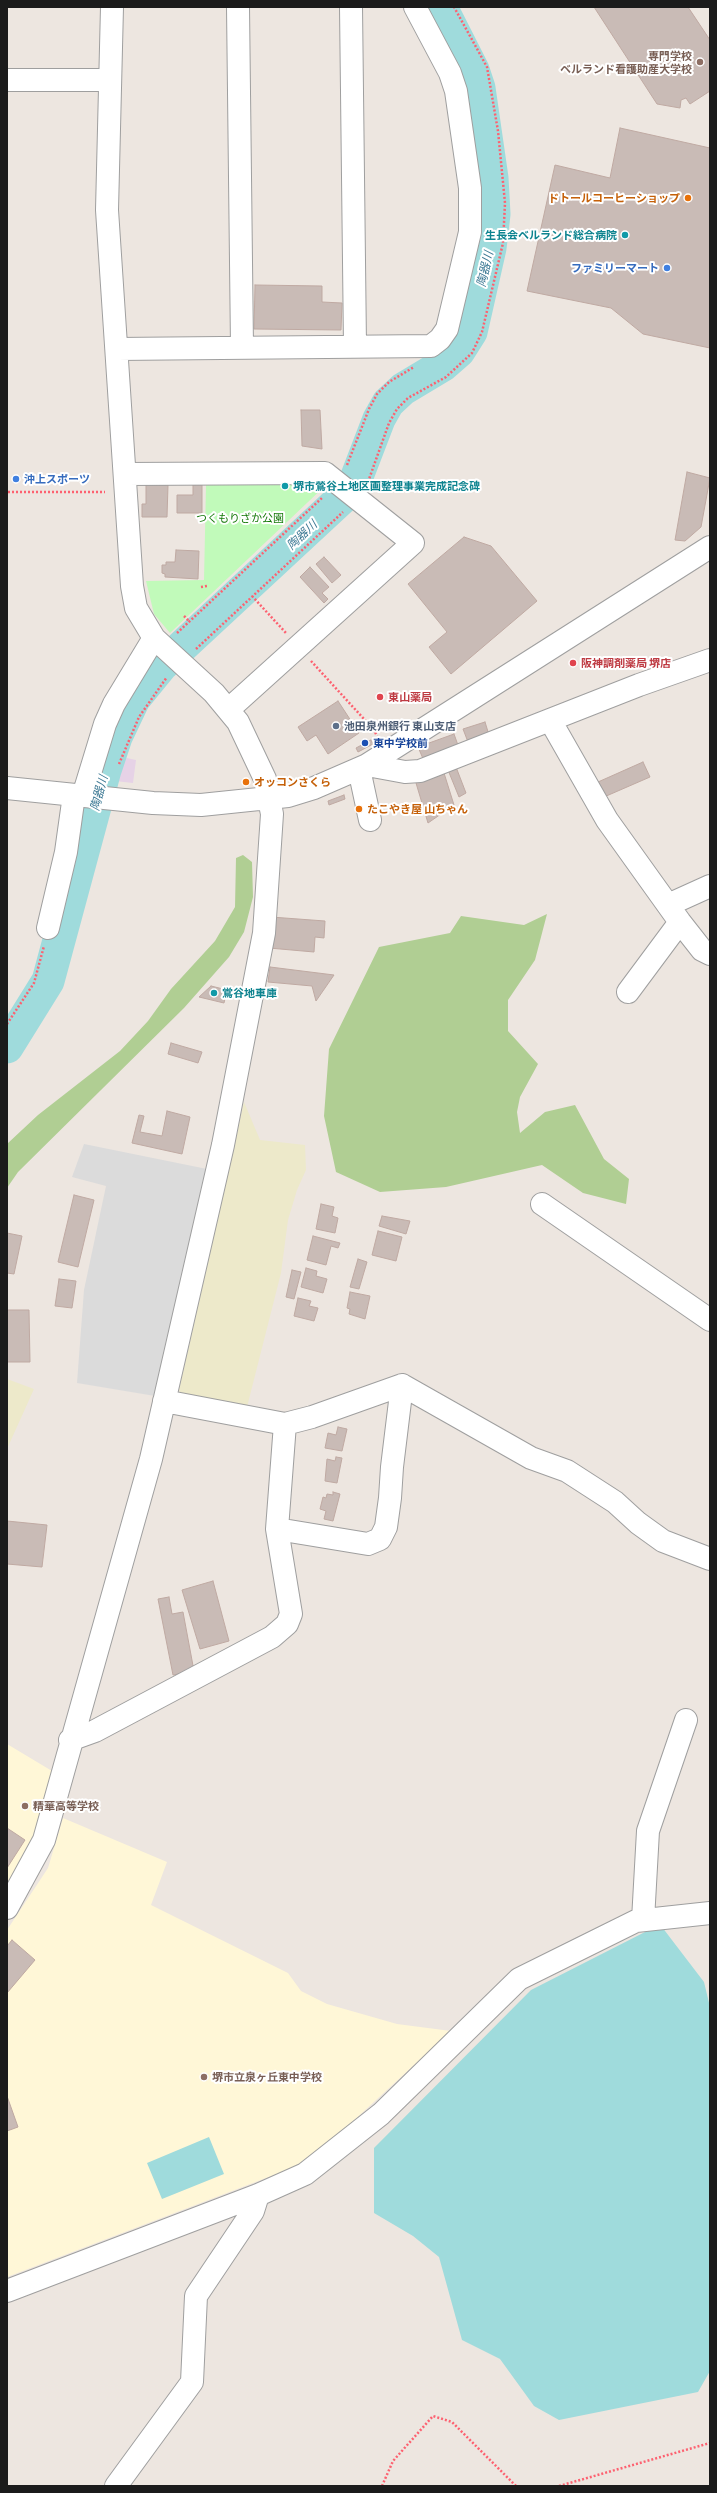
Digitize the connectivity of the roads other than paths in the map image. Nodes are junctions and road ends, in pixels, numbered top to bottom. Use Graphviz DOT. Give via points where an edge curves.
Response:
graph roads {
  1 [pos="112,7"];
  2 [pos="238,7"];
  3 [pos="351,7"];
  4 [pos="415,7"];
  5 [pos="7,80"];
  6 [pos="110,80"];
  7 [pos="355,346"];
  8 [pos="242,348"];
  9 [pos="117,349"];
  10 [pos="126,483"];
  11 [pos="710,547"];
  12 [pos="173,647"];
  13 [pos="710,660"];
  14 [pos="229,709"];
  15 [pos="550,720"];
  16 [pos="363,767"];
  17 [pos="7,788"];
  18 [pos="82,796"];
  19 [pos="270,798"];
  20 [pos="370,820"];
  21 [pos="710,886"];
  22 [pos="674,913"];
  23 [pos="48,928"];
  24 [pos="710,954"];
  25 [pos="628,992"];
  26 [pos="542,1204"];
  27 [pos="710,1320"];
  28 [pos="402,1385"];
  29 [pos="164,1401"];
  30 [pos="285,1424"];
  31 [pos="277,1529"];
  32 [pos="710,1559"];
  33 [pos="686,1720"];
  34 [pos="70,1740"];
  35 [pos="7,1908"];
  36 [pos="710,1913"];
  37 [pos="643,1920"];
  38 [pos="258,2195"];
  39 [pos="7,2291"];
  40 [pos="116,2486"];
  1 -- 6 [label="street"];
  2 -- 8 [label="street"];
  3 -- 7 [label="street"];
  4 -- 7 [label="street" via="450,73 456,91 470,188 470,232 447,329 440,339 431,346"];
  5 -- 6 [label="street"];
  6 -- 9 [label="street" via="107,210"];
  7 -- 8 [label="street"];
  8 -- 9 [label="street"];
  9 -- 10 [label="street"];
  10 -- 12 [label="street" via="132,586 136,608"];
  10 -- 14 [label="street" via="325,473 413,543"];
  11 -- 16 [label="street"];
  12 -- 14 [label="street"];
  12 -- 18 [label="street" via="114,704"];
  13 -- 15 [label="street"];
  14 -- 19 [label="street" via="263,774"];
  15 -- 16 [label="street" via="420,771 405,772"];
  15 -- 22 [label="street" via="607,820"];
  16 -- 19 [label="street" via="314,788 288,796"];
  16 -- 20 [label="street"];
  17 -- 18 [label="street"];
  18 -- 19 [label="street" via="201,805"];
  18 -- 23 [label="street"];
  19 -- 29 [label="street" via="272,814 264,933 223,1145"];
  21 -- 22 [label="street"];
  22 -- 24 [label="street" via="702,950"];
  22 -- 25 [label="street"];
  26 -- 27 [label="street"];
  28 -- 30 [label="street"];
  28 -- 31 [label="street" via="386,1527 380,1539 368,1544"];
  28 -- 32 [label="street" via="531,1458 567,1471 615,1502 663,1541"];
  29 -- 30 [label="street"];
  29 -- 34 [label="street" via="149,1467"];
  30 -- 31 [label="street"];
  31 -- 34 [label="street" via="292,1614 286,1624 265,1641 95,1731"];
  33 -- 37 [label="street" via="648,1831"];
  34 -- 35 [label="street" via="44,1840"];
  36 -- 37 [label="street"];
  37 -- 38 [label="street" via="636,1921 519,1979 381,2114 305,2174"];
  38 -- 39 [label="street"];
  38 -- 40 [label="street" via="253,2212 196,2296 192,2382"];
}
